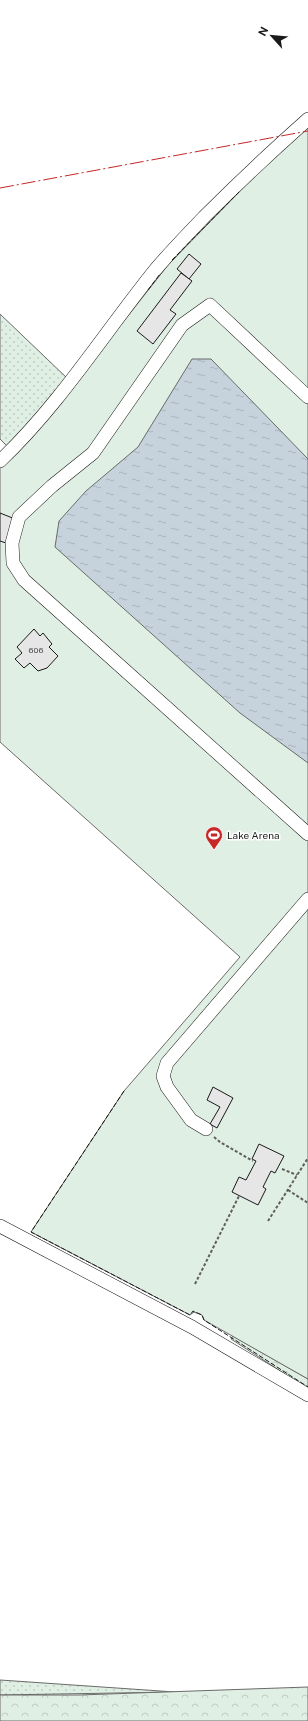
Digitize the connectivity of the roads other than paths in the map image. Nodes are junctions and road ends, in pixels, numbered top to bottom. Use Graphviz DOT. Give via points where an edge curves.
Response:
graph roads {
  1 [pos="308,119"];
  2 [pos="308,397"];
  3 [pos="0,462"];
  4 [pos="308,834"];
  5 [pos="308,899"];
  6 [pos="206,1129"];
  7 [pos="0,1226"];
  8 [pos="308,1395"];
  1 -- 3 [label="street" via="258,163 171,251 60,395"];
  2 -- 4 [label="street" via="210,305 182,325 94,452 19,517 12,543 13,563 24,580"];
  5 -- 6 [label="street" via="167,1063 163,1076 167,1087 191,1120"];
  7 -- 8 [label="street" via="192,1327"];
}
